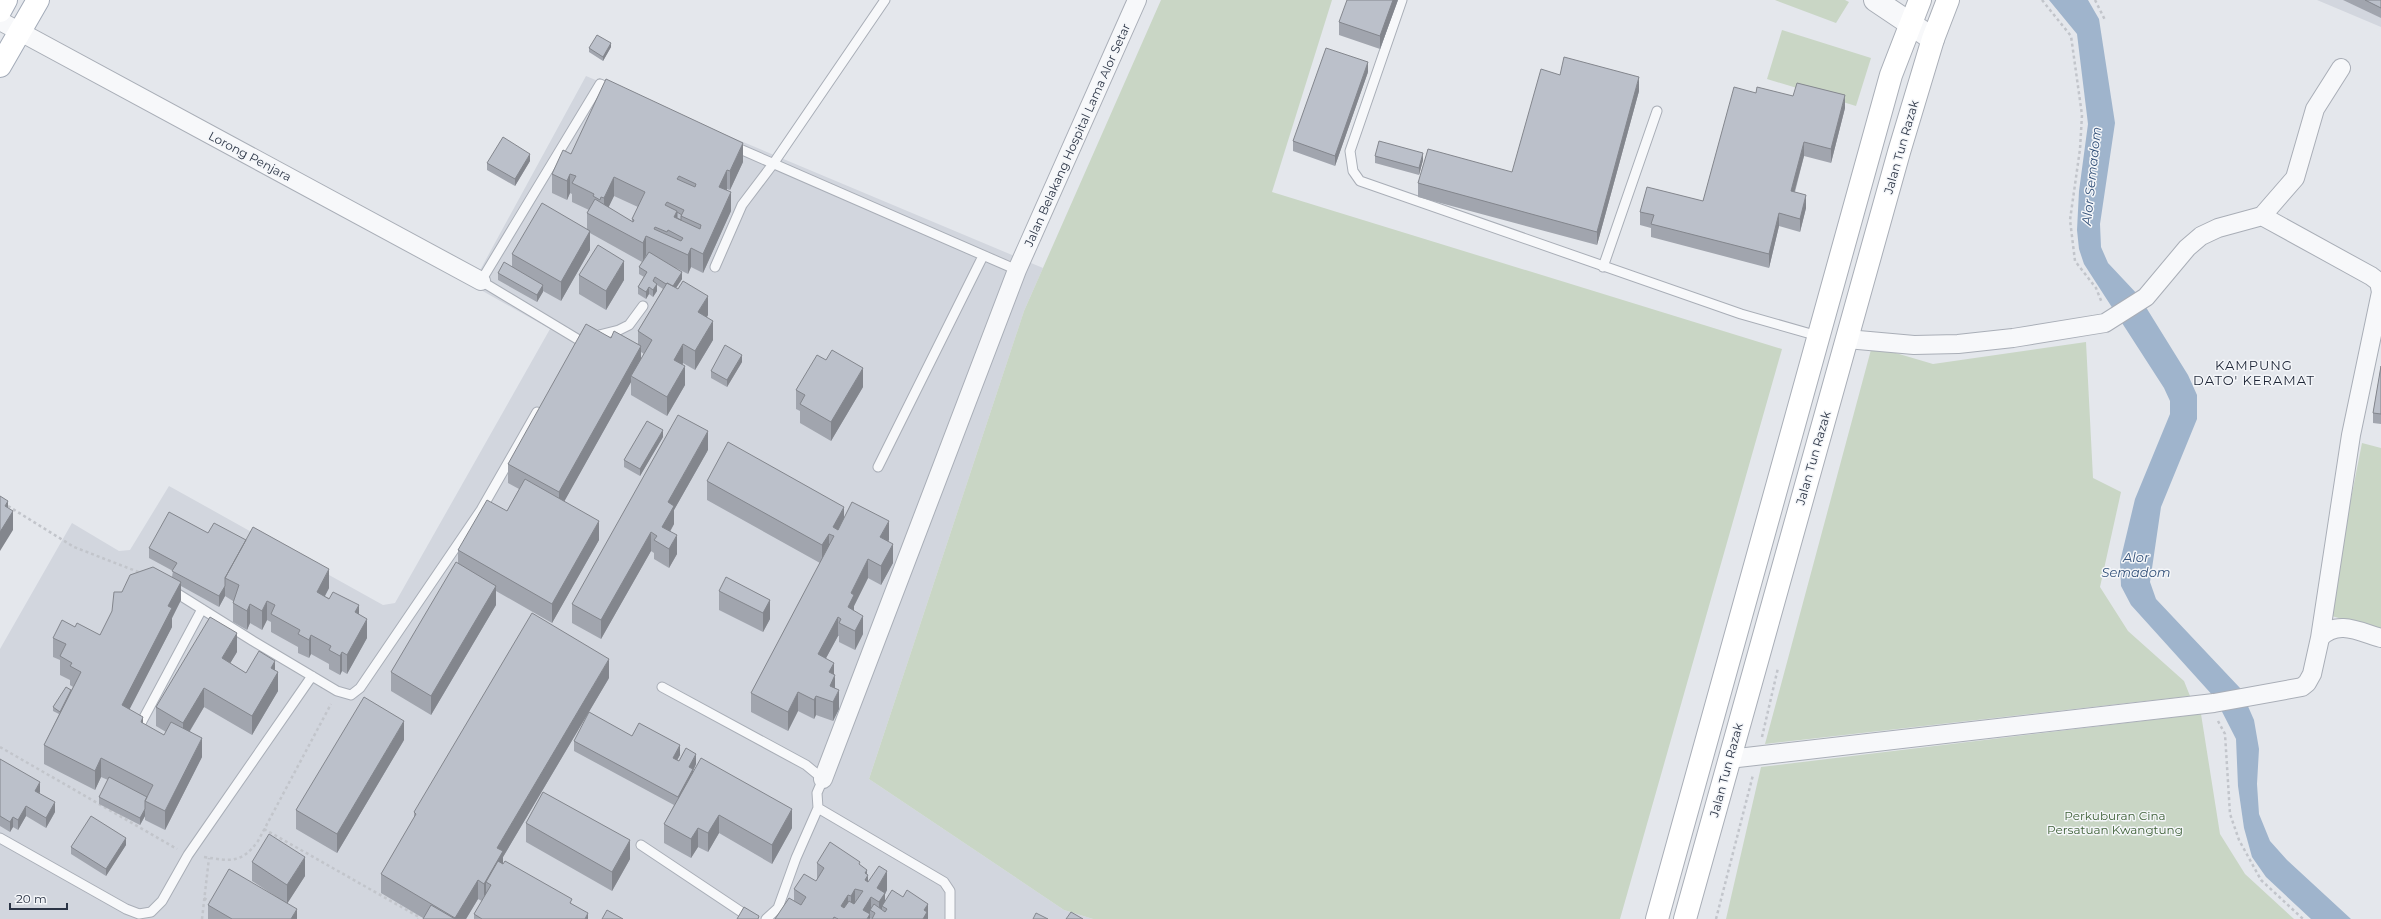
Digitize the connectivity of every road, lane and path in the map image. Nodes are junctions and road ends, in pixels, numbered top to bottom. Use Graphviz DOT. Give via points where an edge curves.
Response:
graph roads {
  1 [pos="6,0"];
  2 [pos="38,0"];
  3 [pos="885,0"];
  4 [pos="1137,0"];
  5 [pos="1402,0"];
  6 [pos="1875,0"];
  7 [pos="1920,0"];
  8 [pos="1948,0"];
  9 [pos="2042,0"];
  10 [pos="2095,0"];
  11 [pos="0,11"];
  12 [pos="2105,20"];
  13 [pos="0,21"];
  14 [pos="1910,24"];
  15 [pos="20,32"];
  16 [pos="1933,39"];
  17 [pos="0,66"];
  18 [pos="2341,68"];
  19 [pos="622,94"];
  20 [pos="1657,111"];
  21 [pos="723,141"];
  22 [pos="773,164"];
  23 [pos="2262,216"];
  24 [pos="984,256"];
  25 [pos="715,267"];
  26 [pos="1603,267"];
  27 [pos="1017,270"];
  28 [pos="481,281"];
  29 [pos="2102,301"];
  30 [pos="643,306"];
  31 [pos="1818,336"];
  32 [pos="1847,339"];
  33 [pos="544,401"];
  34 [pos="878,467"];
  35 [pos="8,506"];
  36 [pos="154,578"];
  37 [pos="202,609"];
  38 [pos="2320,638"];
  39 [pos="2381,638"];
  40 [pos="312,676"];
  41 [pos="662,687"];
  42 [pos="337,691"];
  43 [pos="2211,703"];
  44 [pos="140,725"];
  45 [pos="0,747"];
  46 [pos="1729,759"];
  47 [pos="823,779"];
  48 [pos="101,799"];
  49 [pos="98,805"];
  50 [pos="818,808"];
  51 [pos="264,829"];
  52 [pos="0,838"];
  53 [pos="641,845"];
  54 [pos="188,855"];
  55 [pos="209,858"];
  56 [pos="204,898"];
  57 [pos="218,907"];
  58 [pos="202,919"];
  59 [pos="418,919"];
  60 [pos="752,919"];
  61 [pos="766,919"];
  62 [pos="950,919"];
  63 [pos="1657,919"];
  64 [pos="1685,919"];
  65 [pos="2303,919"];
  1 -- 11 [label="main road"];
  2 -- 15 [label="main road"];
  3 -- 22 [label="lane"];
  4 -- 27 [label="street, Jalan Belakang Hospital Lama Alor Setar"];
  5 -- 26 [label="lane" via="1350,151 1353,171 1360,181"];
  6 -- 14 [label="street"];
  7 -- 14 [label="main road"];
  8 -- 16 [label="main road, Jalan Tun Razak"];
  9 -- 29 [label="path" via="2071,36 2082,115 2070,220 2075,261 2096,288"];
  10 -- 12 [label="path"];
  13 -- 15 [label="street, Lorong Penjara"];
  14 -- 16 [label="street"];
  14 -- 31 [label="main road" via="1891,75"];
  15 -- 17 [label="main road"];
  15 -- 28 [label="street, Lorong Penjara"];
  16 -- 32 [label="main road, Jalan Tun Razak"];
  18 -- 23 [label="street" via="2315,109 2295,178"];
  19 -- 28 [label="lane" via="600,84"];
  20 -- 26 [label="lane"];
  21 -- 22 [label="lane"];
  22 -- 24 [label="lane"];
  22 -- 25 [label="lane" via="742,205"];
  23 -- 32 [label="street" via="2218,228 2201,236 2187,248 2146,296 2105,323 1958,344"];
  23 -- 38 [label="street" via="2371,276 2379,282 2381,292 2351,435"];
  24 -- 27 [label="lane"];
  24 -- 34 [label="lane"];
  26 -- 31 [label="lane" via="1741,314"];
  27 -- 47 [label="street, Jalan Belakang Hospital Lama Alor Setar"];
  28 -- 30 [label="lane" via="577,343 629,325"];
  31 -- 63 [label="main road"];
  32 -- 46 [label="main road, Jalan Tun Razak"];
  33 -- 42 [label="lane" via="481,510 360,688 350,695"];
  35 -- 36 [label="path" via="74,547"];
  36 -- 37 [label="lane"];
  37 -- 40 [label="lane"];
  37 -- 44 [label="lane"];
  38 -- 39 [label="street" via="2334,628 2344,628"];
  38 -- 43 [label="street" via="2312,674 2302,687"];
  40 -- 42 [label="lane"];
  40 -- 54 [label="lane"];
  41 -- 47 [label="lane" via="806,765"];
  42 -- 51 [label="path"];
  43 -- 46 [label="street"];
  43 -- 65 [label="path" via="2225,734 2230,814 2239,840 2261,880"];
  45 -- 49 [label="path"];
  46 -- 64 [label="main road, Jalan Tun Razak"];
  47 -- 50 [label="lane" via="817,793"];
  48 -- 49 [label="path"];
  49 -- 54 [label="path"];
  50 -- 61 [label="lane" via="778,908"];
  50 -- 62 [label="lane" via="944,882 950,891"];
  51 -- 55 [label="path" via="248,854 237,859"];
  51 -- 59 [label="path" via="419,917"];
  52 -- 54 [label="lane" via="139,914 151,912 162,901"];
  53 -- 60 [label="lane"];
  54 -- 55 [label="path"];
  55 -- 56 [label="path"];
  56 -- 57 [label="path"];
  56 -- 58 [label="path"];
}
